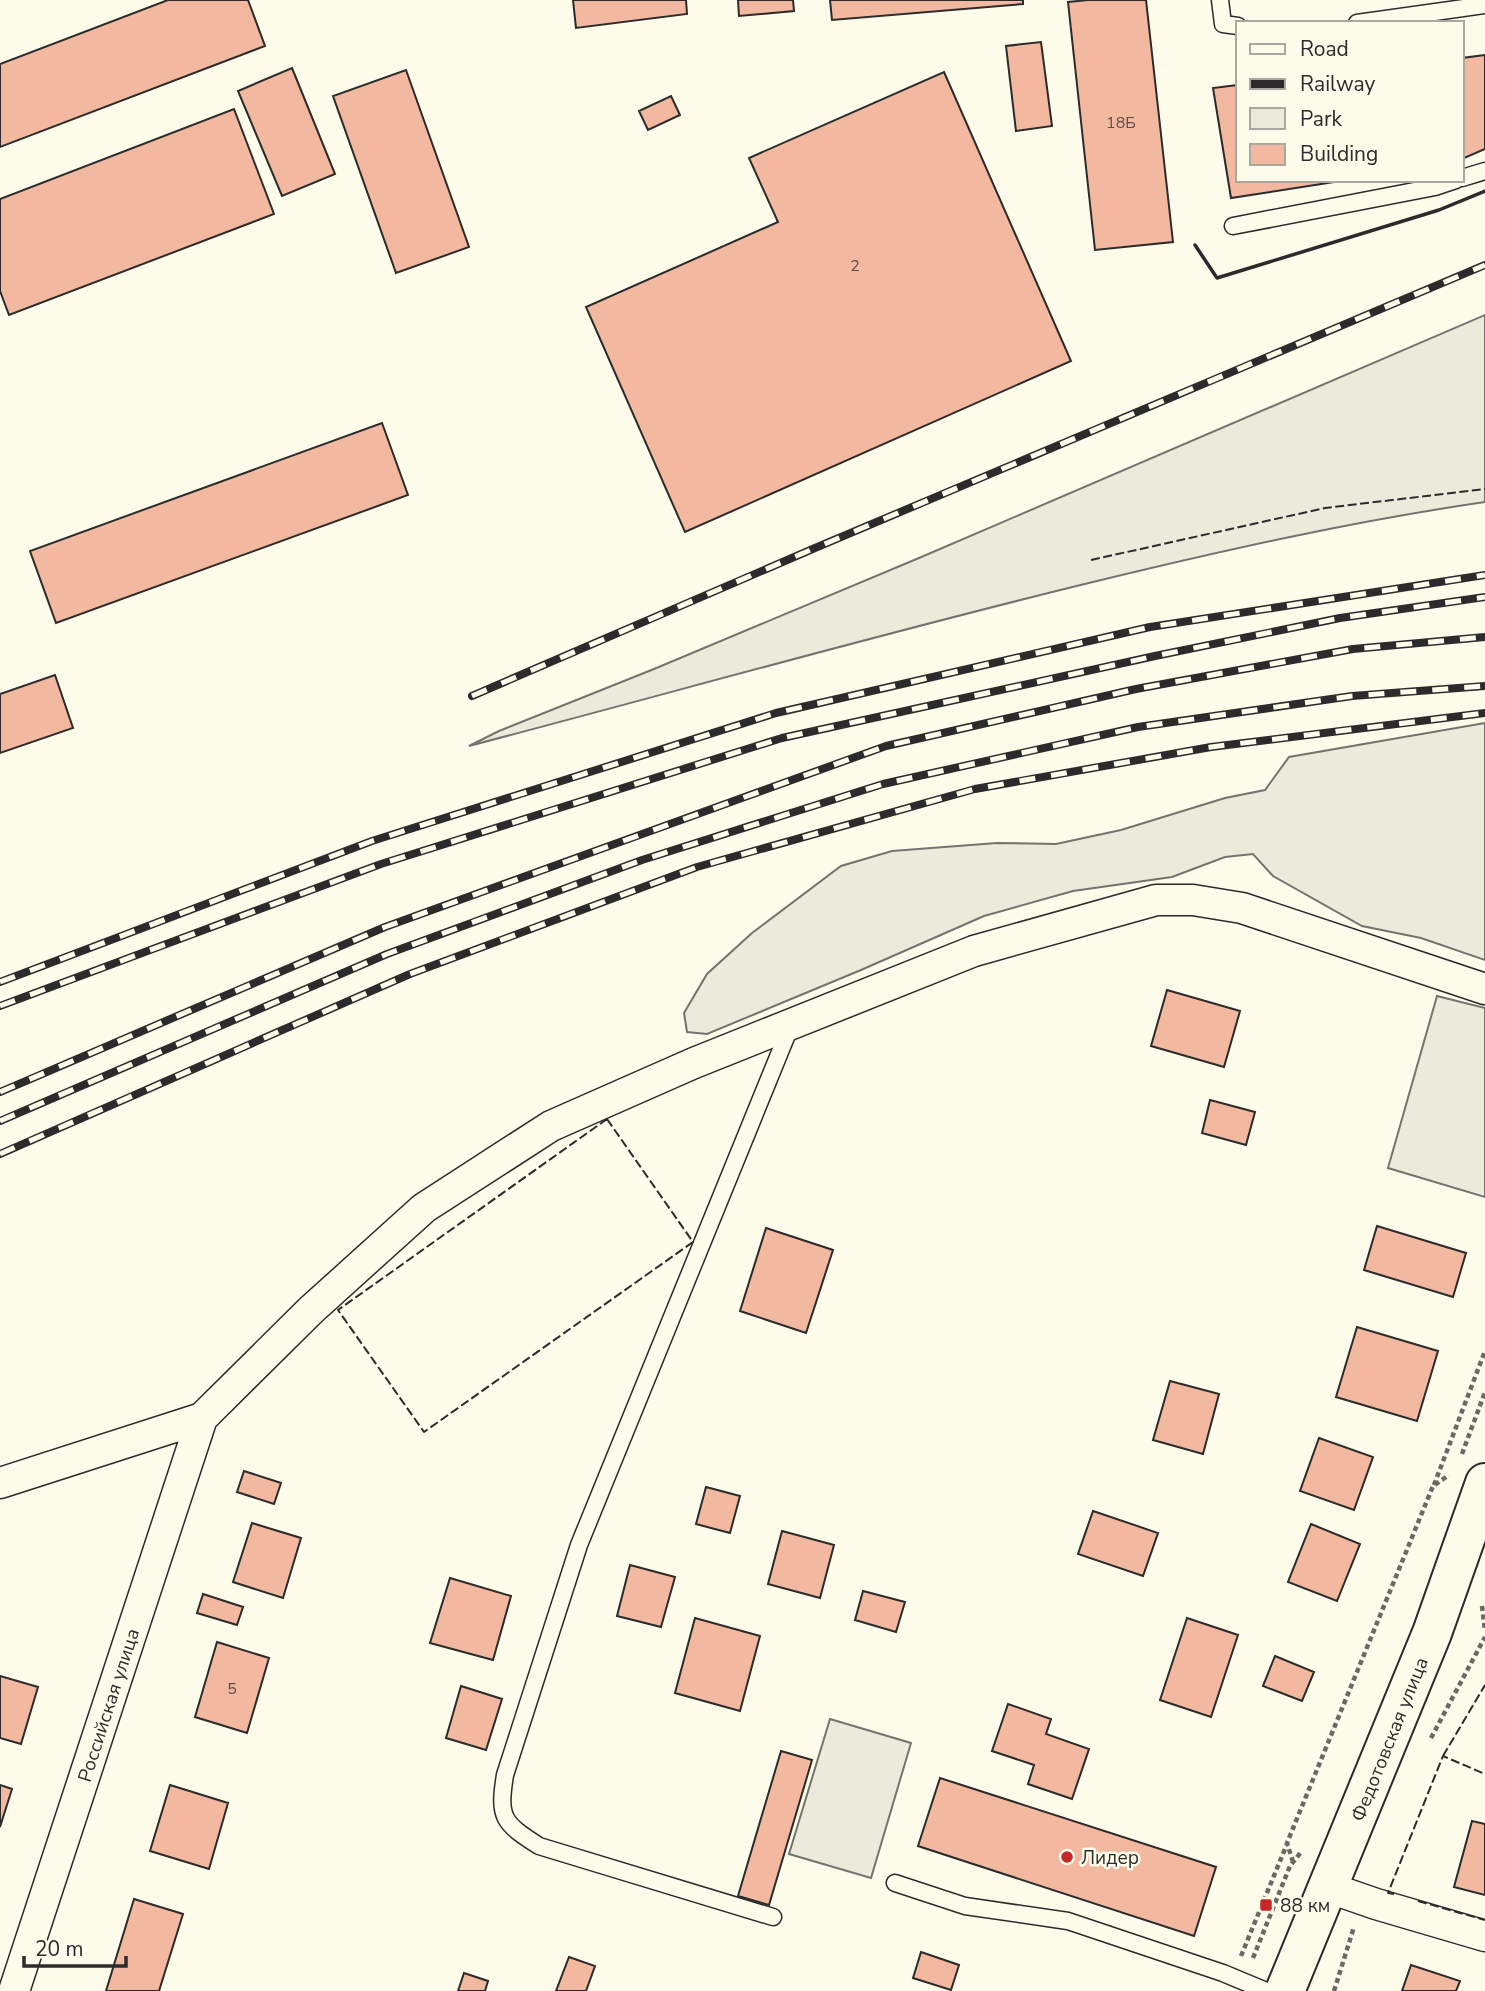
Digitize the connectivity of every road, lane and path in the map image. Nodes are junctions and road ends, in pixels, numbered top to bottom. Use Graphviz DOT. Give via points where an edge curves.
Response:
graph roads {
  1 [pos="1220,0"];
  2 [pos="1483,3"];
  3 [pos="1370,21"];
  4 [pos="1236,26"];
  5 [pos="1485,171"];
  6 [pos="1464,177"];
  7 [pos="1450,182"];
  8 [pos="1233,226"];
  9 [pos="1485,989"];
  10 [pos="791,1025"];
  11 [pos="1485,1351"];
  12 [pos="1485,1392"];
  13 [pos="202,1418"];
  14 [pos="1467,1470"];
  15 [pos="0,1483"];
  16 [pos="1433,1486"];
  17 [pos="1479,1519"];
  18 [pos="1485,1595"];
  19 [pos="1485,1634"];
  20 [pos="1428,1744"];
  21 [pos="1287,1843"];
  22 [pos="1308,1847"];
  23 [pos="1293,1862"];
  24 [pos="895,1883"];
  25 [pos="1327,1887"];
  26 [pos="1363,1900"];
  27 [pos="773,1917"];
  28 [pos="1485,1936"];
  29 [pos="1233,1977"];
  30 [pos="14,1991"];
  31 [pos="1266,1991"];
  32 [pos="1285,1991"];
  33 [pos="1334,1991"];
  1 -- 4 [label="lane" via="1223,24"];
  2 -- 3 [label="lane"];
  5 -- 6 [label="lane"];
  7 -- 8 [label="lane"];
  9 -- 10 [label="street" via="1242,908 1193,900 1156,901 974,951"];
  10 -- 13 [label="street" via="551,1126 424,1208 311,1310"];
  10 -- 27 [label="lane" via="579,1545 501,1798 505,1820 539,1846"];
  11 -- 16 [label="path"];
  12 -- 14 [label="path"];
  13 -- 15 [label="street"];
  13 -- 30 [label="street, Российская улица"];
  14 -- 16 [label="path"];
  14 -- 17 [label="main road, Федотовская улица"];
  16 -- 21 [label="path"];
  17 -- 25 [label="main road, Федотовская улица"];
  18 -- 19 [label="path"];
  19 -- 20 [label="path"];
  21 -- 23 [label="path"];
  21 -- 29 [label="path"];
  22 -- 23 [label="path"];
  23 -- 29 [label="path" via="1252,1960"];
  24 -- 29 [label="lane" via="965,1906 1068,1921"];
  25 -- 26 [label="street"];
  25 -- 32 [label="main road, Федотовская улица"];
  26 -- 28 [label="street"];
  26 -- 33 [label="path"];
  29 -- 31 [label="lane"];
}
